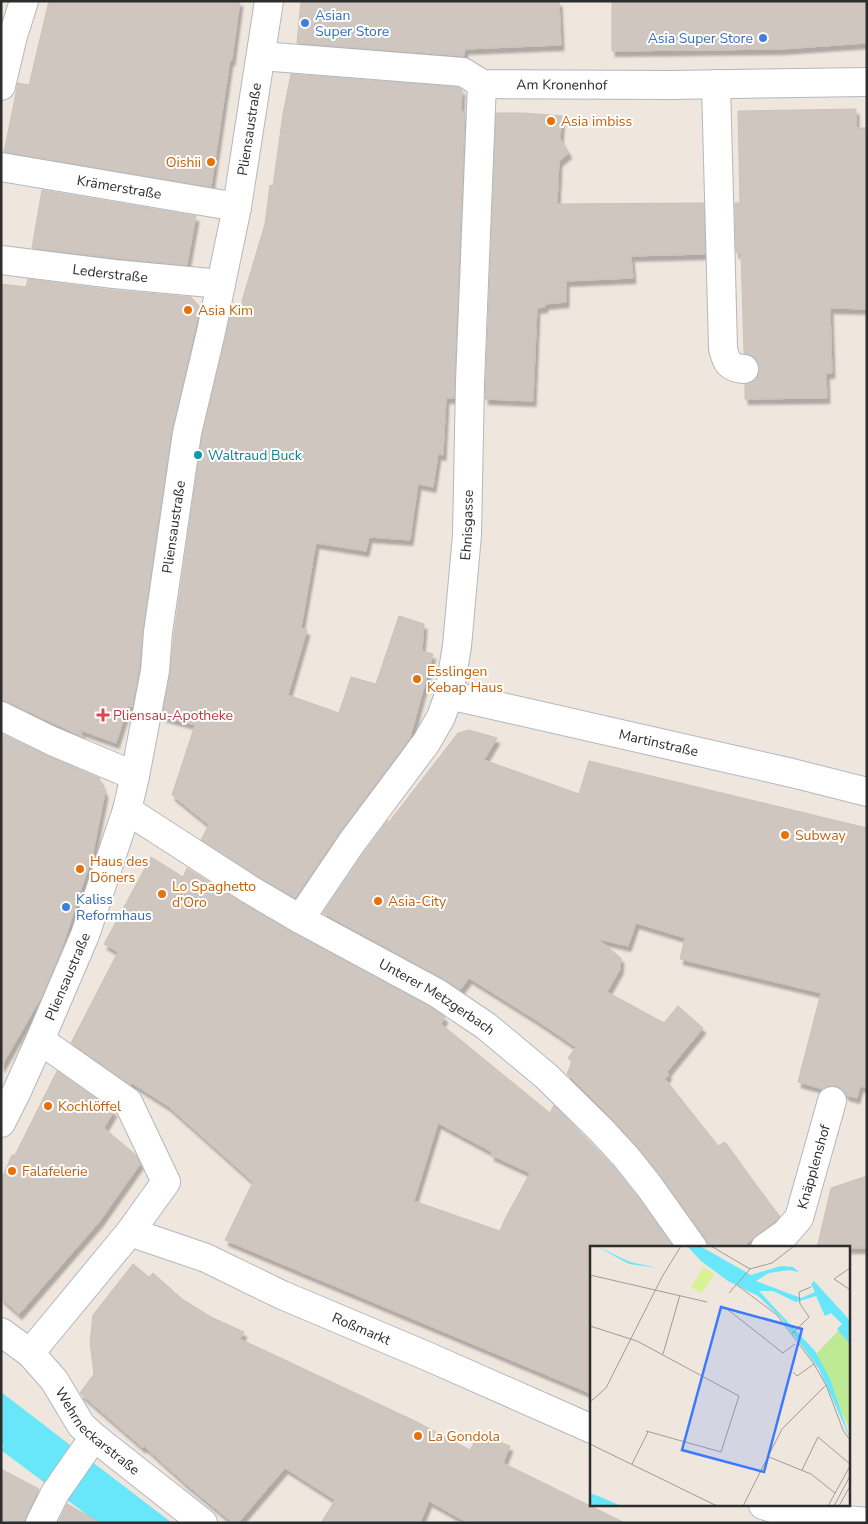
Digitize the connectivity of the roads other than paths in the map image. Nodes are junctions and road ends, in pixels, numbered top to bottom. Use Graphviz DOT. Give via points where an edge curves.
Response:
graph roads {
  1 [pos="24,1"];
  2 [pos="269,1"];
  3 [pos="261,56"];
  4 [pos="867,82"];
  5 [pos="482,84"];
  6 [pos="716,84"];
  7 [pos="1,86"];
  8 [pos="1,167"];
  9 [pos="237,207"];
  10 [pos="1,260"];
  11 [pos="220,284"];
  12 [pos="744,369"];
  13 [pos="449,694"];
  14 [pos="1,716"];
  15 [pos="135,776"];
  16 [pos="867,792"];
  17 [pos="127,810"];
  18 [pos="300,919"];
  19 [pos="40,1040"];
  20 [pos="832,1101"];
  21 [pos="1,1123"];
  22 [pos="130,1232"];
  23 [pos="693,1246"];
  24 [pos="768,1246"];
  25 [pos="1,1332"];
  26 [pos="30,1353"];
  27 [pos="590,1428"];
  28 [pos="88,1445"];
  29 [pos="766,1506"];
  30 [pos="867,1522"];
  31 [pos="40,1523"];
  32 [pos="202,1523"];
  1 -- 7 [label="street"];
  2 -- 3 [label="street, Pliensaustraße"];
  3 -- 5 [label="street, Am Kronenhof" via="463,72"];
  3 -- 9 [label="street, Pliensaustraße"];
  4 -- 6 [label="street, Am Kronenhof"];
  5 -- 6 [label="street, Am Kronenhof"];
  5 -- 13 [label="street, Ehnisgasse" via="467,535 457,646"];
  6 -- 12 [label="street" via="722,348 727,362"];
  8 -- 9 [label="street, Krämerstraße"];
  9 -- 11 [label="street, Pliensaustraße"];
  10 -- 11 [label="street, Lederstraße"];
  11 -- 15 [label="street, Pliensaustraße" via="187,433 155,671"];
  13 -- 16 [label="street, Martinstraße"];
  13 -- 18 [label="street, Ehnisgasse" via="442,717 426,743 352,842"];
  14 -- 15 [label="street"];
  15 -- 17 [label="street, Pliensaustraße"];
  17 -- 18 [label="street, Unterer Metzgerbach"];
  17 -- 19 [label="street, Pliensaustraße" via="85,936"];
  18 -- 23 [label="street, Unterer Metzgerbach" via="416,981 486,1026 546,1076 601,1130 626,1157"];
  19 -- 21 [label="street, Pliensaustraße"];
  19 -- 22 [label="street" via="128,1102 166,1182"];
  20 -- 24 [label="street, Knäpplenshof" via="799,1218"];
  22 -- 26 [label="street"];
  22 -- 27 [label="street, Roßmarkt" via="206,1258 282,1295"];
  25 -- 26 [label="street, Wehrneckarstraße"];
  26 -- 28 [label="street, Wehrneckarstraße" via="54,1380 81,1425"];
  28 -- 31 [label="street" via="55,1493"];
  28 -- 32 [label="street, Wehrneckarstraße"];
  29 -- 30 [label="street" via="783,1512"];
}
